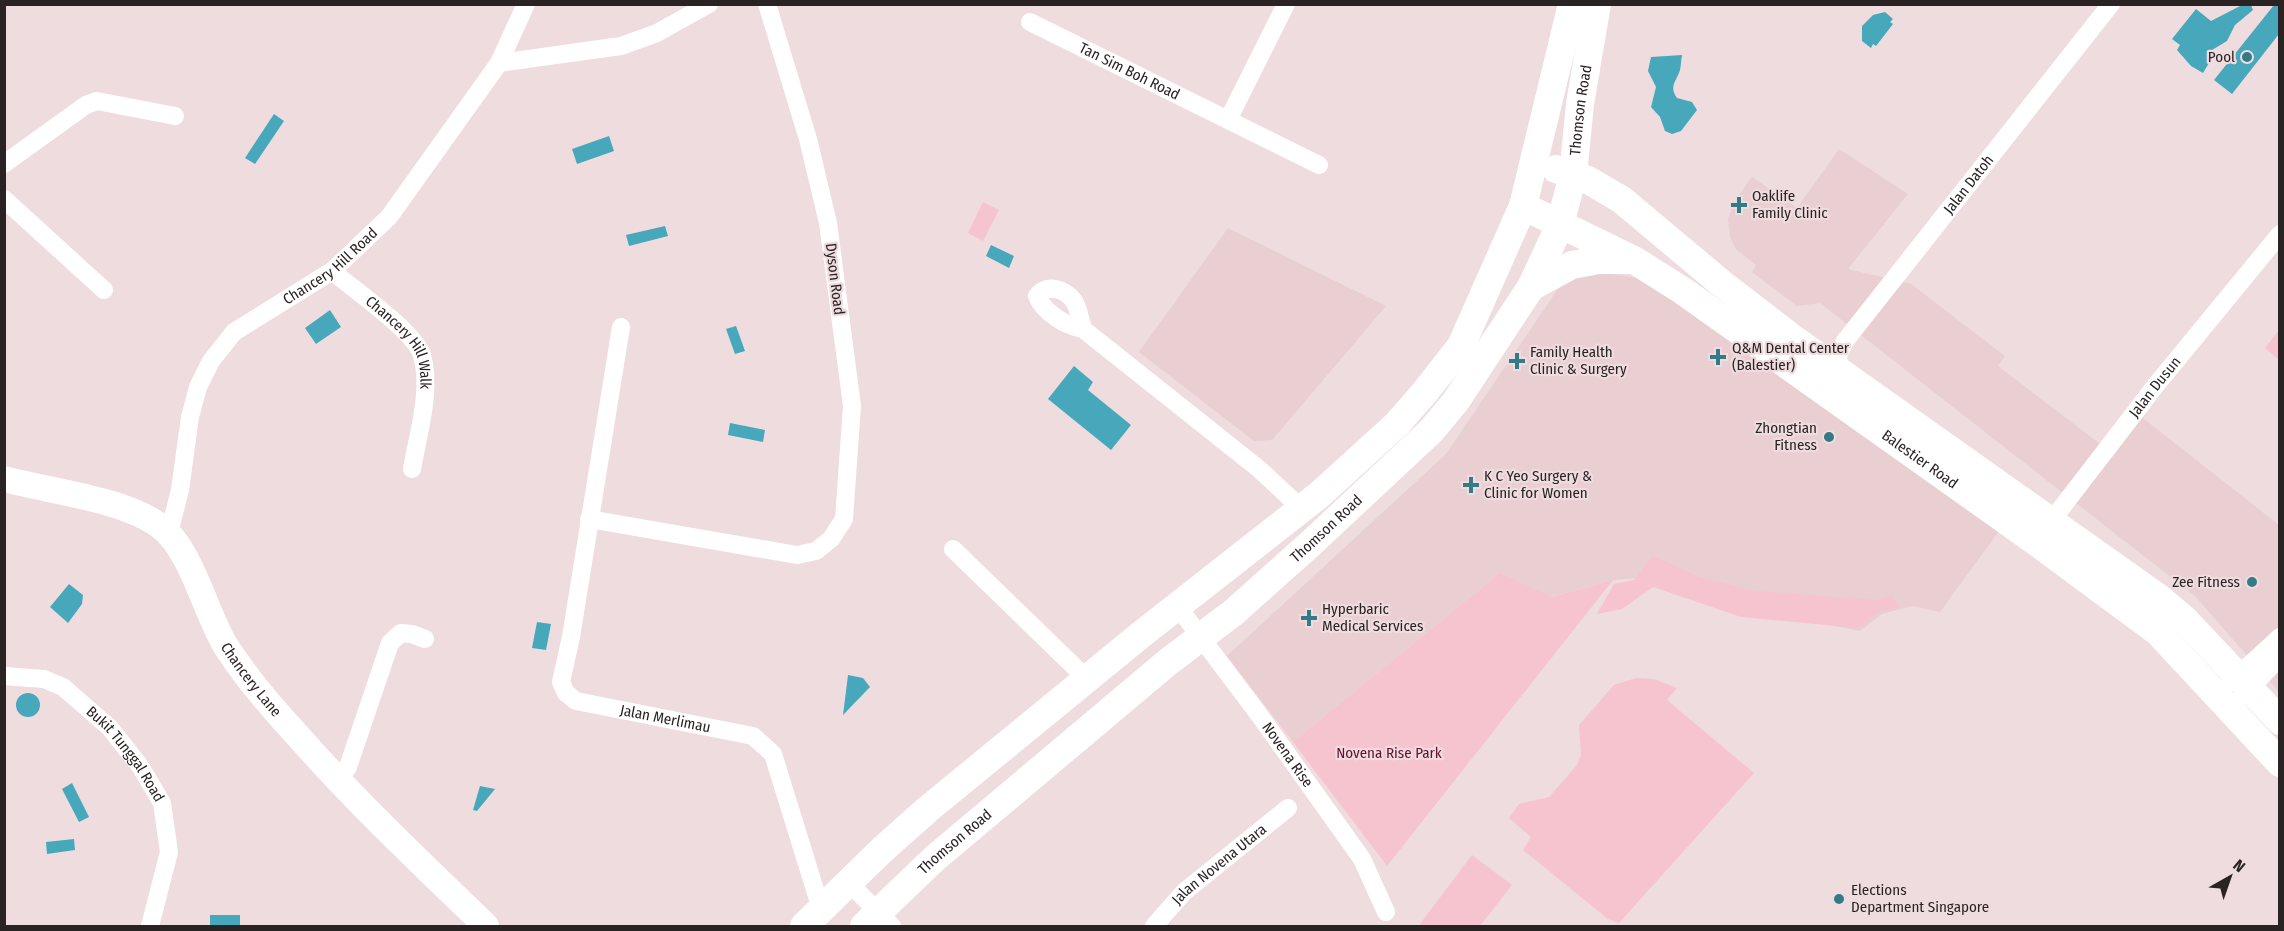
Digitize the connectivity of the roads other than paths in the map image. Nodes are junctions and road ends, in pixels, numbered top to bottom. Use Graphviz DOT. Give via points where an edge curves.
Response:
graph roads {
  1 [pos="526,4"];
  2 [pos="710,4"];
  3 [pos="767,4"];
  4 [pos="1286,4"];
  5 [pos="1572,4"];
  6 [pos="1597,4"];
  7 [pos="2111,4"];
  8 [pos="1030,22"];
  9 [pos="499,63"];
  10 [pos="1580,104"];
  11 [pos="175,116"];
  12 [pos="1228,120"];
  13 [pos="1534,162"];
  14 [pos="4,164"];
  15 [pos="1319,165"];
  16 [pos="1573,175"];
  17 [pos="4,199"];
  18 [pos="1622,200"];
  19 [pos="1523,206"];
  20 [pos="1560,225"];
  21 [pos="2280,234"];
  22 [pos="1634,260"];
  23 [pos="332,271"];
  24 [pos="104,290"];
  25 [pos="1528,291"];
  26 [pos="1475,311"];
  27 [pos="621,327"];
  28 [pos="1083,329"];
  29 [pos="1839,371"];
  30 [pos="412,469"];
  31 [pos="4,479"];
  32 [pos="1301,508"];
  33 [pos="589,519"];
  34 [pos="2044,530"];
  35 [pos="169,533"];
  36 [pos="953,549"];
  37 [pos="1178,607"];
  38 [pos="1143,633"];
  39 [pos="2280,637"];
  40 [pos="1203,638"];
  41 [pos="425,639"];
  42 [pos="2280,657"];
  43 [pos="1168,662"];
  44 [pos="4,676"];
  45 [pos="1086,678"];
  46 [pos="2244,682"];
  47 [pos="2222,702"];
  48 [pos="2280,720"];
  49 [pos="2280,763"];
  50 [pos="338,782"];
  51 [pos="1288,808"];
  52 [pos="848,882"];
  53 [pos="1386,912"];
  54 [pos="813,918"];
  55 [pos="878,922"];
  56 [pos="150,927"];
  57 [pos="486,927"];
  58 [pos="1154,927"];
  1 -- 9 [label="street, Chancery Hill Road"];
  2 -- 9 [label="street" via="657,33 621,46"];
  3 -- 33 [label="street, Dyson Road" via="808,139 828,224 852,406 844,519 816,551 797,555"];
  4 -- 12 [label="street"];
  5 -- 13 [label="main road, Thomson Road"];
  6 -- 10 [label="main road, Thomson Road"];
  7 -- 29 [label="street, Jalan Datoh" via="1845,341 1838,356"];
  8 -- 12 [label="street, Tan Sim Boh Road"];
  9 -- 23 [label="street, Chancery Hill Road" via="389,217"];
  10 -- 16 [label="main road, Thomson Road"];
  10 -- 18 [label="main road" via="1590,148"];
  11 -- 14 [label="street" via="97,101"];
  12 -- 15 [label="street, Tan Sim Boh Road"];
  13 -- 16 [label="main road, Balestier Road"];
  13 -- 19 [label="main road, Thomson Road"];
  16 -- 18 [label="main road, Balestier Road"];
  16 -- 20 [label="main road, Thomson Road"];
  17 -- 24 [label="street"];
  18 -- 29 [label="main road, Balestier Road" via="1721,283"];
  19 -- 20 [label="main road, Balestier Road"];
  19 -- 26 [label="main road, Thomson Road"];
  20 -- 22 [label="main road, Balestier Road"];
  20 -- 25 [label="main road, Thomson Road"];
  21 -- 34 [label="street, Jalan Dusun"];
  22 -- 25 [label="main road" via="1572,265"];
  22 -- 34 [label="main road, Balestier Road"];
  23 -- 30 [label="street, Chancery Hill Walk" via="400,328 422,355 424,390"];
  23 -- 35 [label="street, Chancery Hill Road" via="234,332 211,361 198,387 190,417 180,490"];
  25 -- 26 [label="main road"];
  25 -- 40 [label="main road, Thomson Road" via="1456,401 1431,431 1310,546"];
  26 -- 32 [label="main road, Thomson Road" via="1461,346 1397,424"];
  27 -- 33 [label="street, Jalan Merlimau"];
  28 -- 32 [label="street" via="1259,469"];
  29 -- 34 [label="main road, Balestier Road"];
  31 -- 35 [label="street, Chancery Lane" via="129,509"];
  32 -- 37 [label="main road, Thomson Road"];
  33 -- 54 [label="street, Jalan Merlimau" via="562,688 576,701 761,740 772,754"];
  34 -- 46 [label="main road, Balestier Road" via="2159,598 2186,620"];
  34 -- 47 [label="main road, Balestier Road" via="2158,632"];
  35 -- 50 [label="street, Chancery Lane" via="197,582 226,647 276,712"];
  36 -- 45 [label="street"];
  37 -- 38 [label="main road, Thomson Road"];
  37 -- 40 [label="street, Novena Rise"];
  38 -- 43 [label="main road"];
  38 -- 45 [label="main road, Thomson Road"];
  39 -- 46 [label="street"];
  40 -- 43 [label="main road, Thomson Road"];
  40 -- 53 [label="street, Novena Rise" via="1362,859"];
  41 -- 50 [label="street" via="401,633 390,643 348,767"];
  42 -- 46 [label="street"];
  43 -- 55 [label="main road, Thomson Road" via="935,858"];
  44 -- 56 [label="street, Bukit Tunggal Road" via="44,679 63,687 110,728 140,766 162,803 169,852"];
  45 -- 52 [label="main road, Thomson Road" via="909,825"];
  46 -- 47 [label="street"];
  46 -- 48 [label="main road, Balestier Road"];
  47 -- 49 [label="main road, Balestier Road"];
  50 -- 57 [label="street, Chancery Lane"];
  51 -- 58 [label="street, Jalan Novena Utara" via="1185,892"];
  52 -- 54 [label="main road, Thomson Road"];
  52 -- 55 [label="street"];
}
